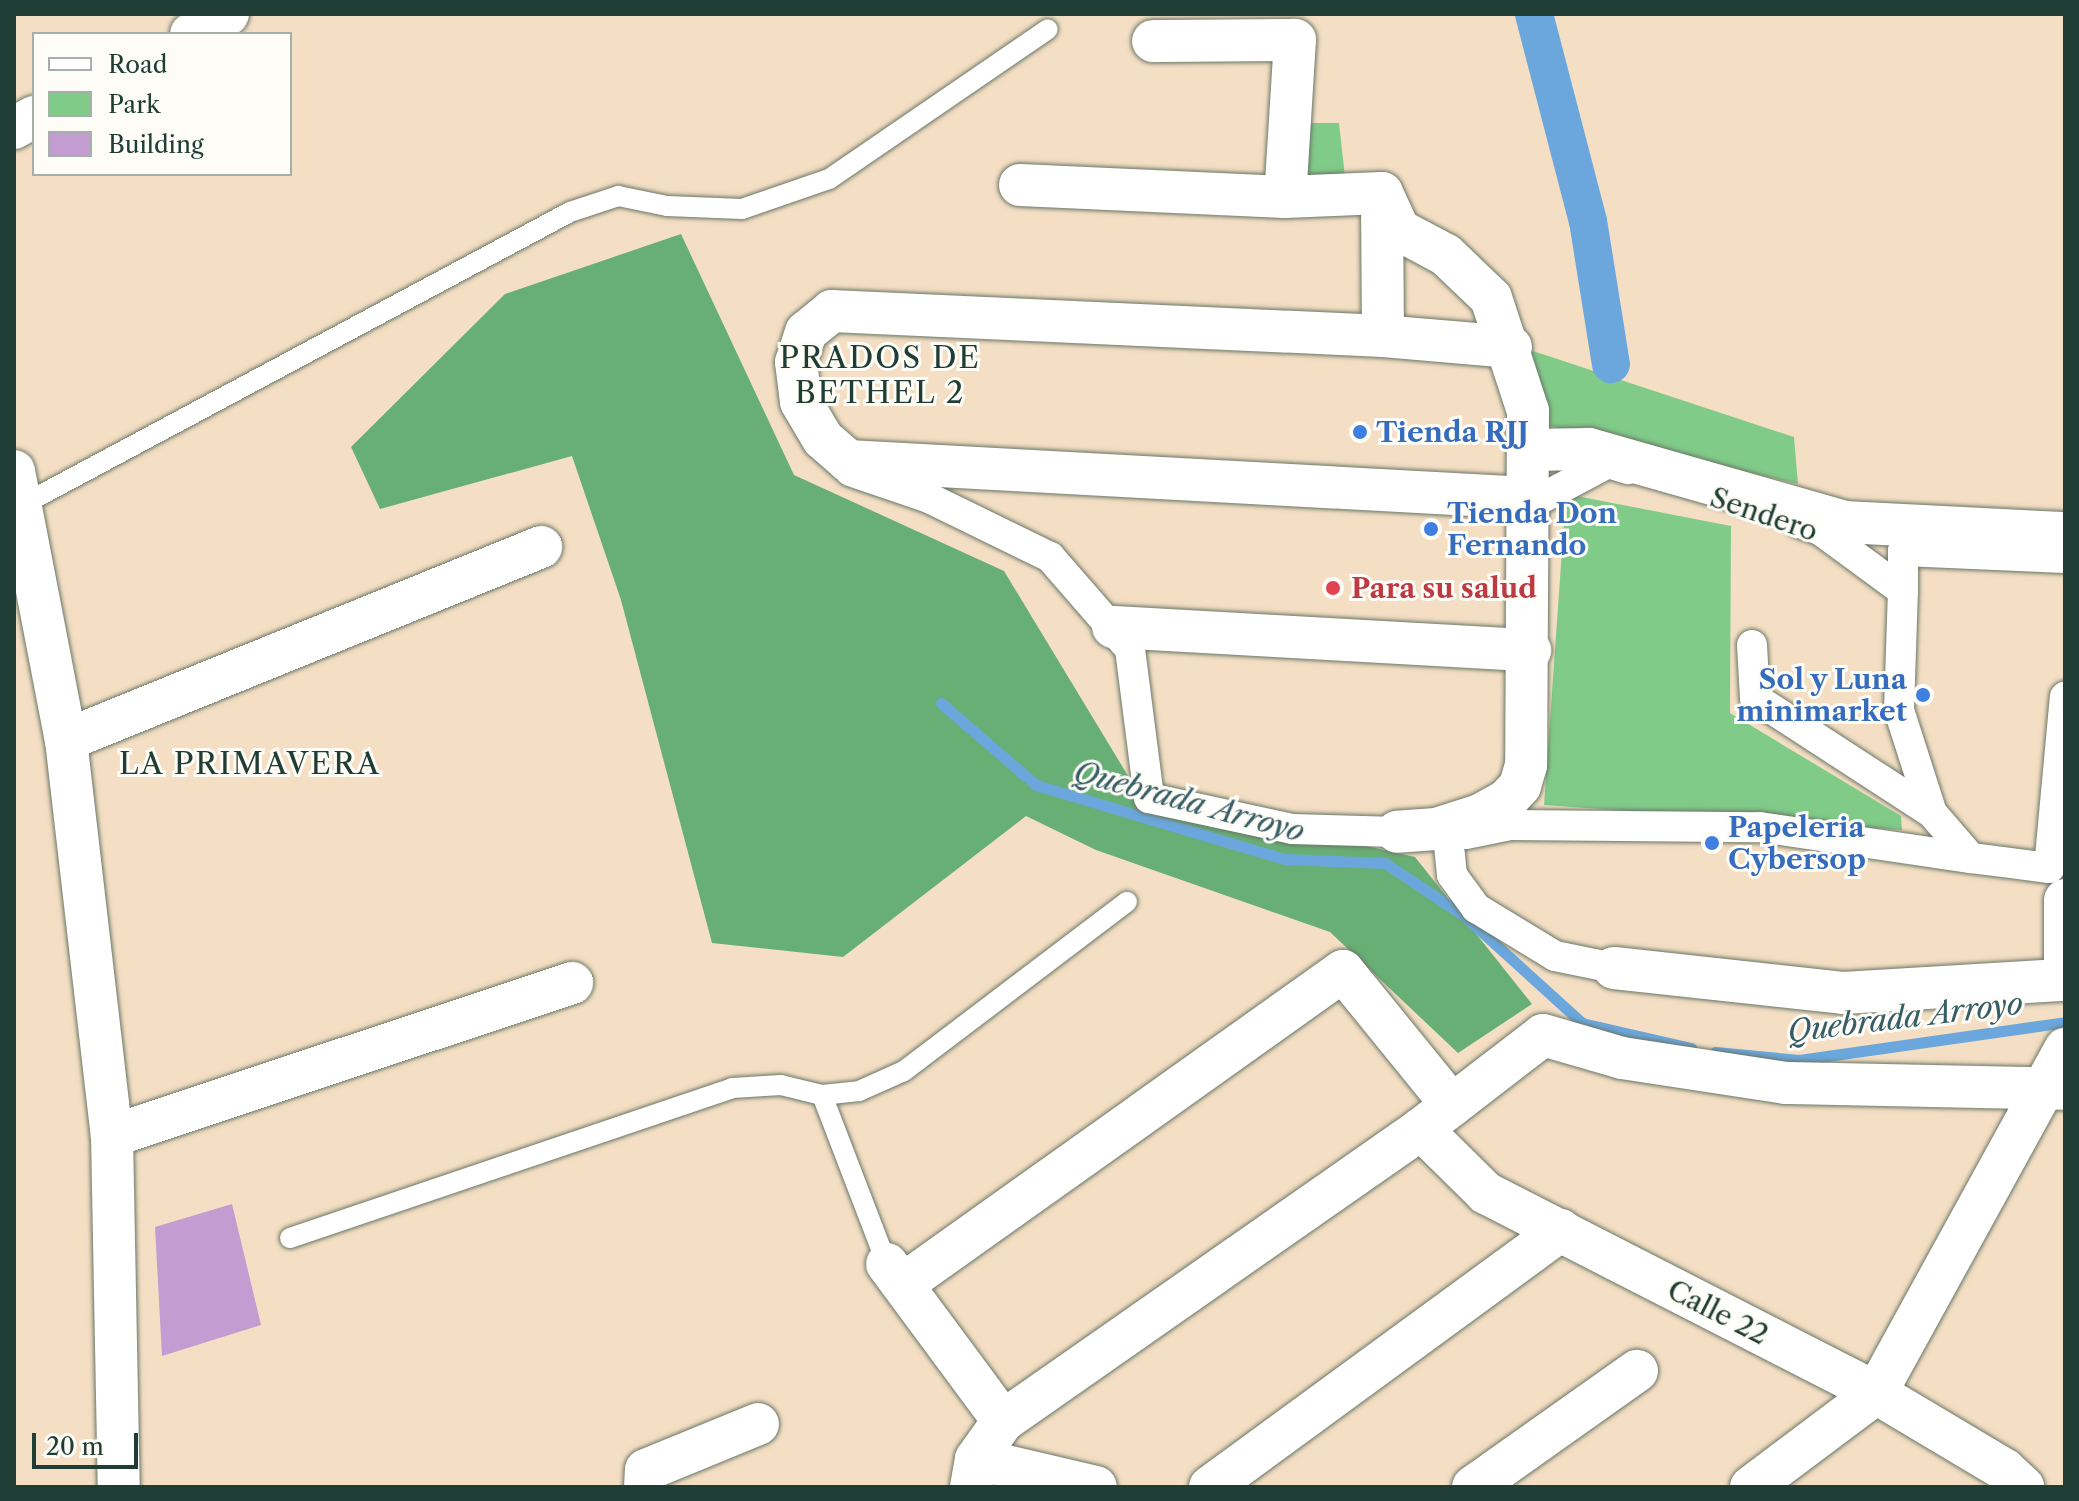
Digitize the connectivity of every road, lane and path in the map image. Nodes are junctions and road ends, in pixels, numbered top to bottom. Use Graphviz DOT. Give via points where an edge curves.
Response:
graph roads {
  1 [pos="228,14"];
  2 [pos="1048,29"];
  3 [pos="195,32"];
  4 [pos="1153,41"];
  5 [pos="32,118"];
  6 [pos="14,128"];
  7 [pos="1020,185"];
  8 [pos="1382,193"];
  9 [pos="1285,197"];
  10 [pos="1383,336"];
  11 [pos="1511,347"];
  12 [pos="801,402"];
  13 [pos="1528,450"];
  14 [pos="18,488"];
  15 [pos="1528,501"];
  16 [pos="1820,530"];
  17 [pos="2065,533"];
  18 [pos="541,547"];
  19 [pos="1903,551"];
  20 [pos="2065,558"];
  21 [pos="1903,591"];
  22 [pos="1113,627"];
  23 [pos="1752,645"];
  24 [pos="1530,650"];
  25 [pos="2065,697"];
  26 [pos="66,740"];
  27 [pos="1932,813"];
  28 [pos="1397,832"];
  29 [pos="1448,833"];
  30 [pos="1971,858"];
  31 [pos="2065,900"];
  32 [pos="1127,902"];
  33 [pos="1614,968"];
  34 [pos="2065,973"];
  35 [pos="2065,980"];
  36 [pos="572,983"];
  37 [pos="2065,1049"];
  38 [pos="2055,1090"];
  39 [pos="822,1095"];
  40 [pos="1437,1117"];
  41 [pos="112,1136"];
  42 [pos="1561,1230"];
  43 [pos="290,1238"];
  44 [pos="895,1274"];
  45 [pos="1637,1371"];
  46 [pos="1876,1393"];
  47 [pos="1003,1421"];
  48 [pos="758,1424"];
  49 [pos="973,1473"];
  50 [pos="119,1487"];
  51 [pos="645,1487"];
  52 [pos="1096,1487"];
  53 [pos="1210,1487"];
  54 [pos="1473,1487"];
  55 [pos="1751,1487"];
  56 [pos="2023,1487"];
  1 -- 3 [label="street"];
  2 -- 14 [label="lane" via="829,179 742,209 667,206 618,196 570,212"];
  4 -- 9 [label="street" via="1295,40"];
  5 -- 6 [label="street"];
  7 -- 9 [label="street"];
  8 -- 9 [label="street"];
  8 -- 10 [label="street"];
  8 -- 11 [label="street" via="1399,230 1446,255 1491,298"];
  10 -- 11 [label="street"];
  10 -- 12 [label="street" via="832,311 806,332 796,362"];
  11 -- 13 [label="street" via="1528,411"];
  12 -- 15 [label="street" via="823,439 848,461"];
  12 -- 22 [label="street" via="826,463 929,498 1050,557"];
  13 -- 15 [label="street"];
  13 -- 17 [label="street" via="1589,449 1845,522"];
  14 -- 26 [label="street"];
  15 -- 16 [label="street, Sendero" via="1608,463"];
  15 -- 24 [label="street"];
  16 -- 19 [label="street"];
  16 -- 21 [label="street, Sendero"];
  18 -- 26 [label="street"];
  19 -- 20 [label="street"];
  19 -- 21 [label="street"];
  21 -- 27 [label="street" via="1899,710"];
  22 -- 24 [label="street"];
  22 -- 28 [label="street" via="1130,649 1149,798 1292,829"];
  23 -- 27 [label="street" via="1755,698"];
  24 -- 29 [label="street" via="1526,765 1520,786"];
  25 -- 30 [label="street" via="2049,868"];
  26 -- 41 [label="street"];
  27 -- 30 [label="street"];
  28 -- 29 [label="street"];
  29 -- 30 [label="street" via="1510,825 1760,827"];
  29 -- 33 [label="street" via="1452,875 1476,908 1555,956"];
  31 -- 34 [label="street"];
  32 -- 39 [label="lane" via="904,1071 859,1091"];
  33 -- 35 [label="street" via="1843,993"];
  36 -- 41 [label="street"];
  37 -- 38 [label="street"];
  38 -- 40 [label="street" via="1786,1083 1622,1058 1543,1035"];
  38 -- 46 [label="street"];
  39 -- 43 [label="lane" via="781,1085 732,1088"];
  39 -- 44 [label="lane"];
  40 -- 42 [label="street, Calle 22" via="1486,1193"];
  40 -- 44 [label="street, Calle 22" via="1343,971"];
  40 -- 47 [label="street"];
  41 -- 50 [label="street"];
  42 -- 46 [label="street, Calle 22"];
  42 -- 53 [label="street"];
  44 -- 47 [label="street"];
  45 -- 54 [label="street"];
  46 -- 55 [label="street"];
  46 -- 56 [label="street, Calle 22" via="2005,1470"];
  47 -- 49 [label="street"];
  48 -- 51 [label="street" via="646,1470"];
  49 -- 52 [label="street"];
}
